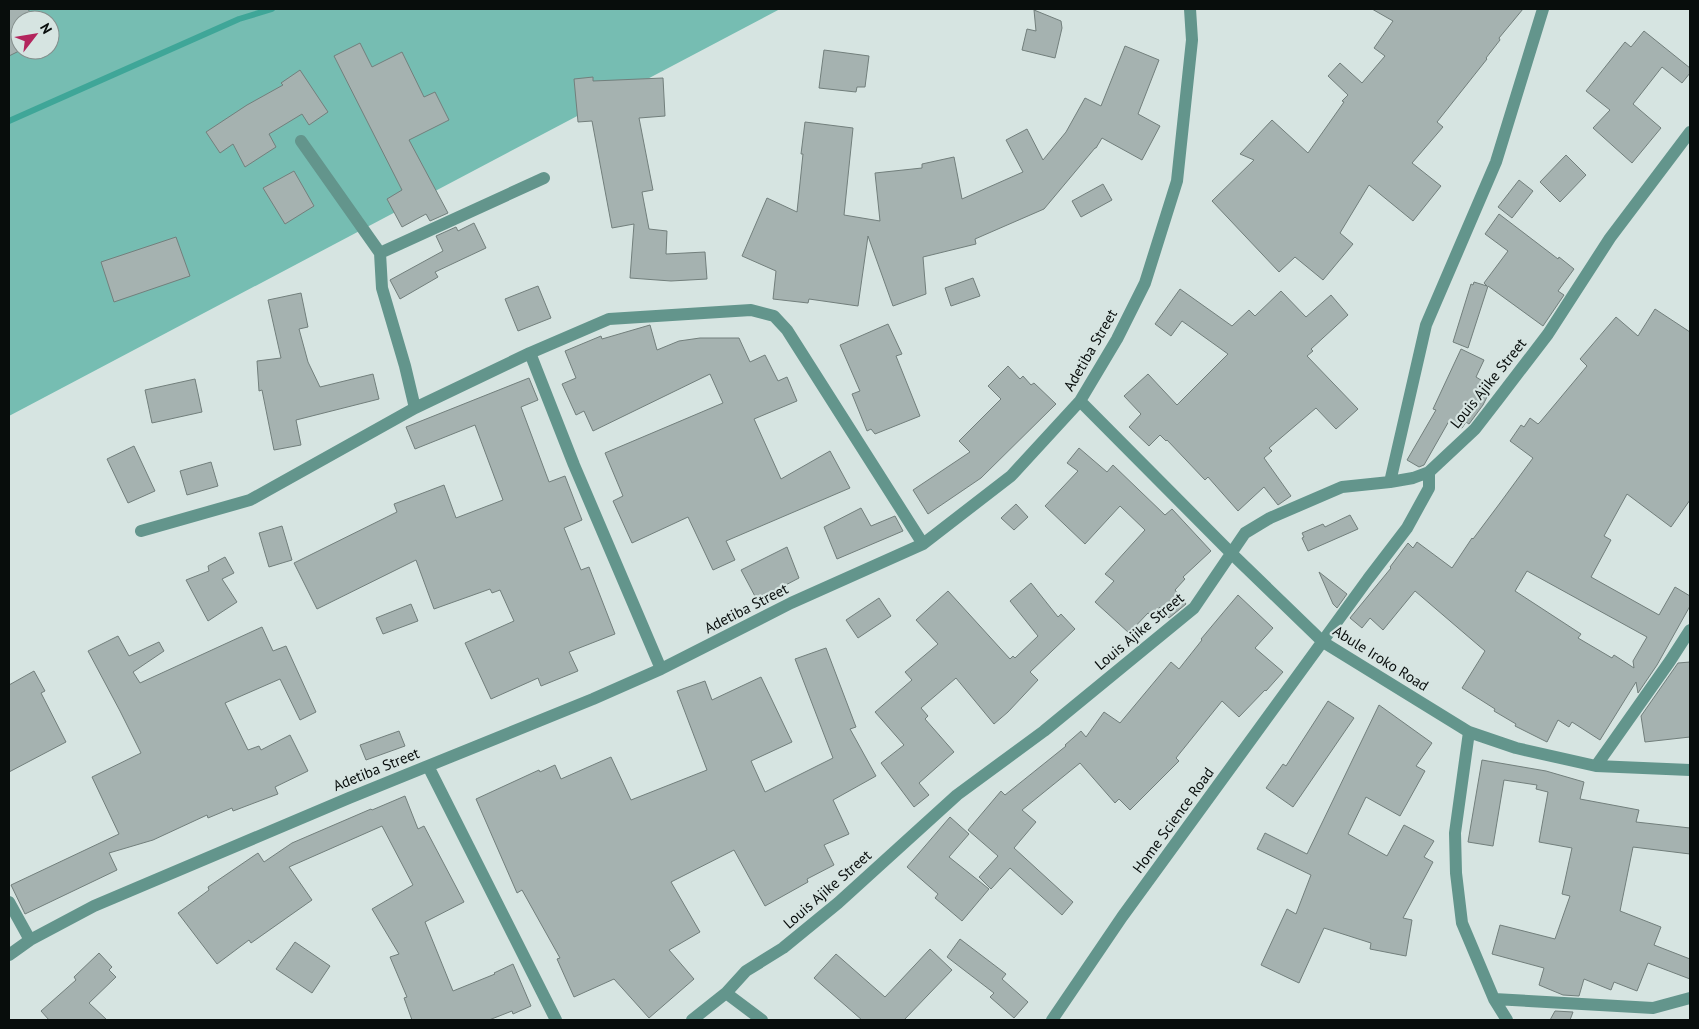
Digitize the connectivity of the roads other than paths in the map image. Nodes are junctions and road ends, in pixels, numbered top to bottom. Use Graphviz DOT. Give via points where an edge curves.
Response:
graph roads {
  1 [pos="1190,9"];
  2 [pos="1543,9"];
  3 [pos="1690,132"];
  4 [pos="301,142"];
  5 [pos="544,178"];
  6 [pos="380,253"];
  7 [pos="530,353"];
  8 [pos="1080,401"];
  9 [pos="415,408"];
  10 [pos="1429,472"];
  11 [pos="1390,482"];
  12 [pos="141,531"];
  13 [pos="923,544"];
  14 [pos="1231,553"];
  15 [pos="1690,630"];
  16 [pos="1323,642"];
  17 [pos="661,669"];
  18 [pos="1468,732"];
  19 [pos="428,766"];
  20 [pos="1596,766"];
  21 [pos="1690,770"];
  22 [pos="9,902"];
  23 [pos="30,940"];
  24 [pos="9,955"];
  25 [pos="726,993"];
  26 [pos="1690,998"];
  27 [pos="1494,999"];
  28 [pos="556,1020"];
  29 [pos="692,1020"];
  30 [pos="762,1020"];
  31 [pos="1052,1020"];
  32 [pos="1506,1020"];
  1 -- 8 [label="street, Adetiba Street" via="1192,40 1177,181 1144,283 1117,339"];
  2 -- 11 [label="street" via="1496,162 1426,325"];
  3 -- 10 [label="street, Louis Ajike Street" via="1610,238 1548,334 1475,429"];
  4 -- 6 [label="street"];
  5 -- 6 [label="street"];
  6 -- 9 [label="street" via="382,288"];
  7 -- 9 [label="street"];
  7 -- 13 [label="street" via="609,319 751,310 774,316 788,330"];
  7 -- 17 [label="street"];
  8 -- 13 [label="street, Adetiba Street" via="1011,476"];
  8 -- 14 [label="street, Abule Iroko Road"];
  9 -- 12 [label="street" via="250,500"];
  10 -- 11 [label="street, Louis Ajike Street"];
  10 -- 16 [label="street, Home Science Road" via="1429,488 1407,528"];
  11 -- 14 [label="street, Louis Ajike Street" via="1342,487 1270,518 1245,533"];
  13 -- 17 [label="street, Adetiba Street" via="791,603"];
  14 -- 16 [label="street, Abule Iroko Road"];
  14 -- 25 [label="street, Louis Ajike Street" via="1194,608 1044,731 957,795 838,903 783,948 746,971"];
  15 -- 20 [label="street"];
  16 -- 18 [label="street, Abule Iroko Road"];
  16 -- 31 [label="street, Home Science Road" via="1122,917"];
  17 -- 19 [label="street, Adetiba Street"];
  18 -- 20 [label="street, Abule Iroko Road" via="1516,748"];
  18 -- 27 [label="street" via="1455,833 1456,873 1462,923"];
  19 -- 23 [label="street, Adetiba Street" via="94,906"];
  19 -- 28 [label="street"];
  20 -- 21 [label="street, Abule Iroko Road"];
  22 -- 23 [label="street"];
  23 -- 24 [label="street, Adetiba Street"];
  25 -- 29 [label="street, Louis Ajike Street"];
  25 -- 30 [label="street"];
  26 -- 27 [label="street" via="1653,1008"];
  27 -- 32 [label="street"];
}
